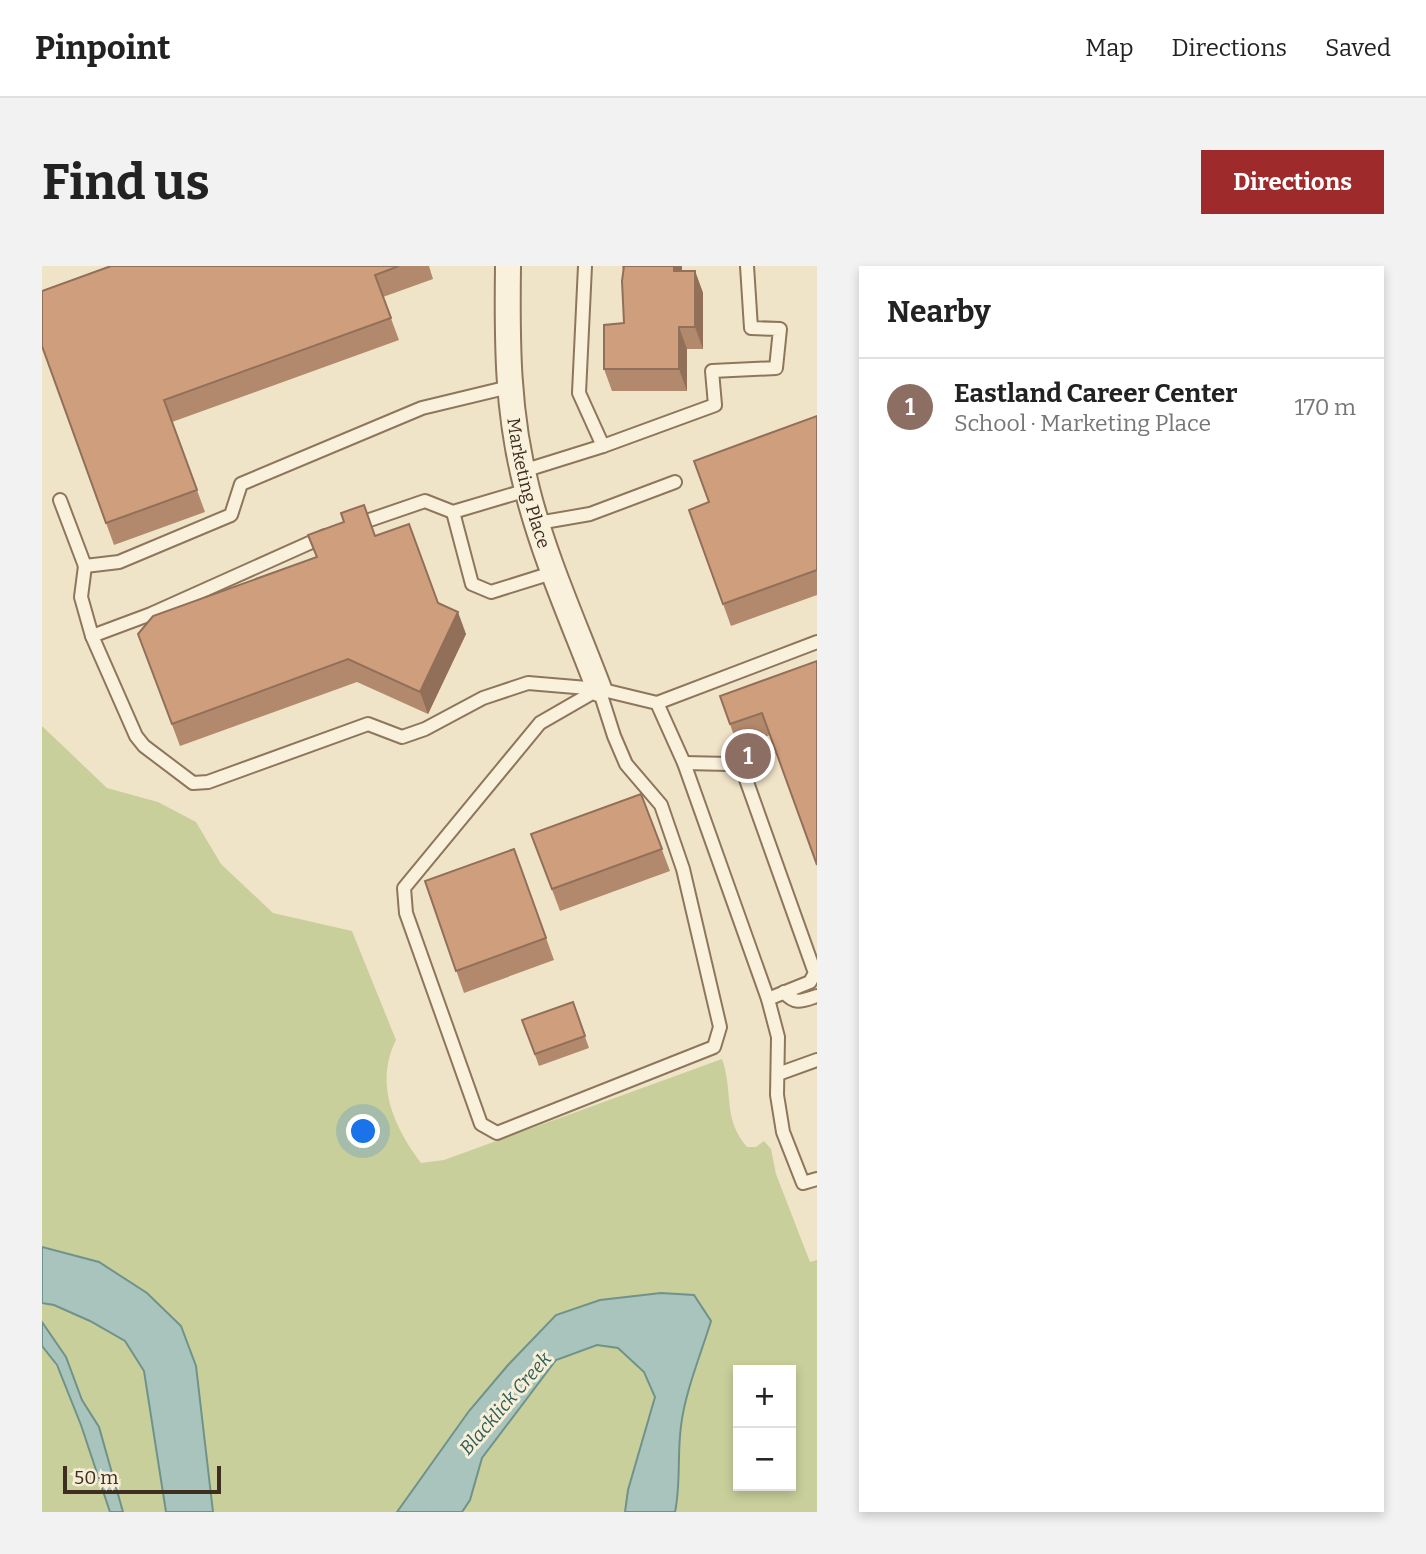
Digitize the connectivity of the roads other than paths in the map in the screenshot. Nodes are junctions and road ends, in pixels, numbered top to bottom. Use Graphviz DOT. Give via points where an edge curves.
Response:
graph roads {
  1 [pos="508,266"];
  2 [pos="585,266"];
  3 [pos="747,266"];
  4 [pos="509,387"];
  5 [pos="603,446"];
  6 [pos="525,480"];
  7 [pos="675,482"];
  8 [pos="60,500"];
  9 [pos="453,512"];
  10 [pos="538,523"];
  11 [pos="85,566"];
  12 [pos="555,572"];
  13 [pos="92,636"];
  14 [pos="817,642"];
  15 [pos="599,689"];
  16 [pos="657,703"];
  17 [pos="684,764"];
  18 [pos="784,992"];
  19 [pos="817,996"];
  20 [pos="768,999"];
  21 [pos="817,1060"];
  22 [pos="778,1074"];
  23 [pos="817,1178"];
  1 -- 4 [label="street, Marketing Place"];
  2 -- 5 [label="lane" via="579,393"];
  3 -- 5 [label="lane" via="751,328 780,328 776,368 712,371 715,405"];
  4 -- 6 [label="street, Marketing Place"];
  4 -- 11 [label="lane" via="422,408 254,478 241,484 231,515 119,562"];
  5 -- 6 [label="lane"];
  6 -- 9 [label="lane"];
  6 -- 10 [label="street, Marketing Place"];
  7 -- 10 [label="lane" via="590,514"];
  8 -- 11 [label="lane"];
  9 -- 12 [label="lane" via="472,584 491,592"];
  9 -- 13 [label="lane" via="425,501 329,534"];
  10 -- 12 [label="street, Marketing Place"];
  11 -- 13 [label="lane" via="81,597"];
  12 -- 15 [label="street, Marketing Place"];
  13 -- 15 [label="lane" via="136,736 194,783 208,782 368,724 402,737 528,682"];
  14 -- 16 [label="lane"];
  15 -- 15 [label="lane" via="540,723 404,888 406,913 481,1125 497,1133 714,1048 720,1027 683,869 661,805 626,764"];
  15 -- 16 [label="lane"];
  16 -- 17 [label="lane"];
  17 -- 18 [label="lane" via="730,764 743,771 815,973 810,982"];
  17 -- 20 [label="lane"];
  18 -- 19 [label="lane" via="797,1002"];
  18 -- 20 [label="lane"];
  20 -- 22 [label="lane" via="778,1037"];
  21 -- 22 [label="lane"];
  22 -- 23 [label="lane" via="783,1132 803,1183"];
}
